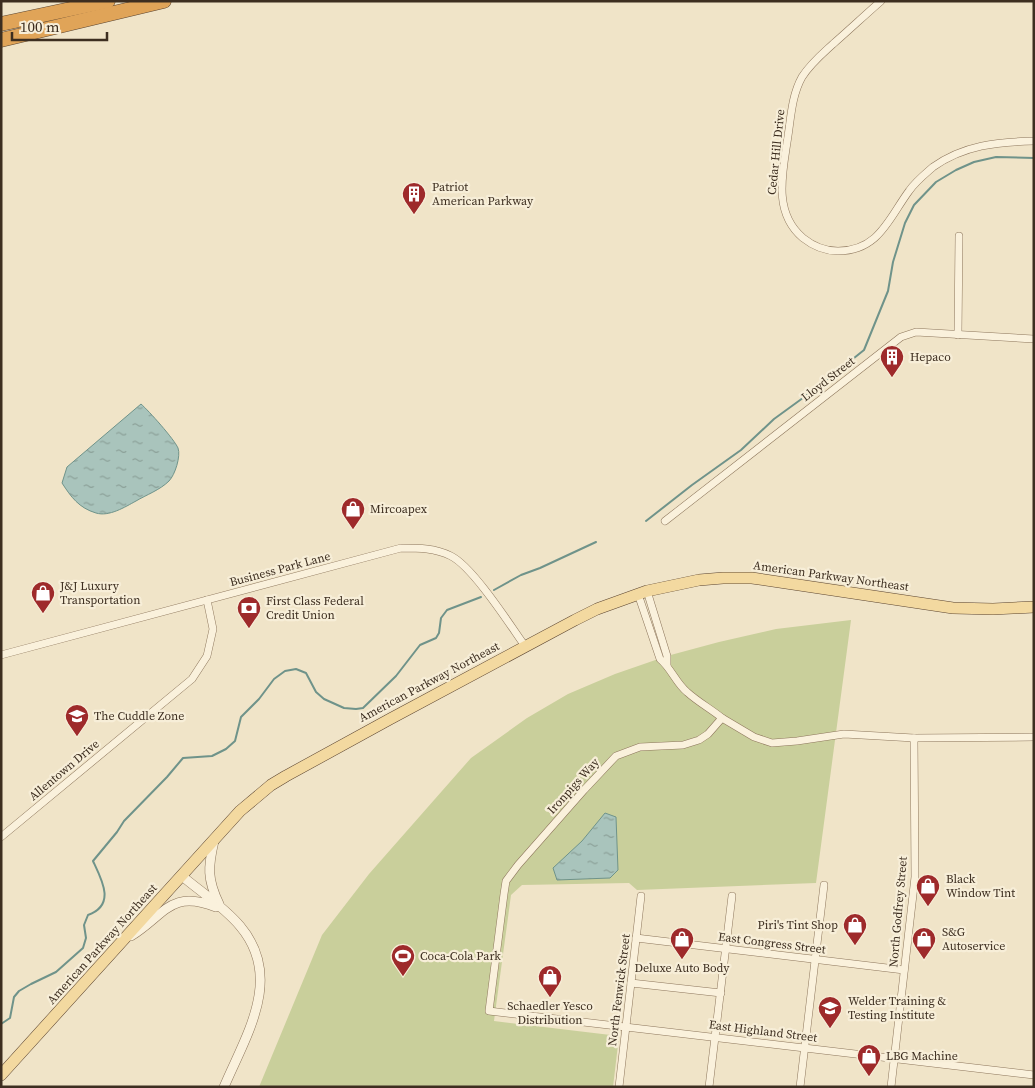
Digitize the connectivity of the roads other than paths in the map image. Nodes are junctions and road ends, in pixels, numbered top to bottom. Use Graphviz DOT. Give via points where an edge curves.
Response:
graph roads {
  1 [pos="108,1"];
  2 [pos="164,1"];
  3 [pos="881,1"];
  4 [pos="1,24"];
  5 [pos="1,40"];
  6 [pos="1034,141"];
  7 [pos="959,236"];
  8 [pos="958,335"];
  9 [pos="1034,339"];
  10 [pos="665,521"];
  11 [pos="642,593"];
  12 [pos="207,600"];
  13 [pos="1034,607"];
  14 [pos="525,646"];
  15 [pos="1,655"];
  16 [pos="722,718"];
  17 [pos="1034,737"];
  18 [pos="914,738"];
  19 [pos="1,838"];
  20 [pos="214,841"];
  21 [pos="182,876"];
  22 [pos="824,884"];
  23 [pos="641,896"];
  24 [pos="732,896"];
  25 [pos="221,909"];
  26 [pos="636,938"];
  27 [pos="120,942"];
  28 [pos="726,949"];
  29 [pos="815,959"];
  30 [pos="904,970"];
  31 [pos="631,983"];
  32 [pos="721,993"];
  33 [pos="489,1010"];
  34 [pos="626,1027"];
  35 [pos="715,1037"];
  36 [pos="805,1048"];
  37 [pos="894,1058"];
  38 [pos="1,1075"];
  39 [pos="1034,1075"];
  40 [pos="224,1087"];
  41 [pos="619,1087"];
  42 [pos="709,1087"];
  43 [pos="800,1087"];
  44 [pos="891,1087"];
  1 -- 4 [label="highway"];
  2 -- 5 [label="highway"];
  3 -- 6 [label="street, Cedar Hill Drive" via="815,59 796,90 781,194 787,219 798,233 827,250 857,248 881,232 910,190 943,161 979,146"];
  7 -- 8 [label="street"];
  8 -- 9 [label="street, Lloyd Street"];
  8 -- 10 [label="street, Lloyd Street" via="916,332 902,337"];
  11 -- 13 [label="main road, American Parkway Northeast" via="699,580 752,578 953,608"];
  11 -- 14 [label="main road, American Parkway Northeast" via="597,609"];
  11 -- 16 [label="street" via="667,656 667,665 677,682"];
  12 -- 14 [label="street, Business Park Lane" via="401,548 427,548 451,556 460,563 490,597"];
  12 -- 15 [label="street, Business Park Lane"];
  12 -- 19 [label="street, Allentown Drive" via="213,629 207,656 192,679"];
  14 -- 20 [label="main road, American Parkway Northeast" via="272,785 240,812"];
  16 -- 18 [label="street" via="754,737 772,743 844,734"];
  16 -- 33 [label="street, Ironpigs Way" via="699,740 683,745 640,747 616,756 518,865 506,881"];
  17 -- 18 [label="street"];
  18 -- 30 [label="street, North Godfrey Street" via="915,877"];
  20 -- 21 [label="main road, American Parkway Northeast"];
  20 -- 25 [label="street" via="209,881"];
  21 -- 25 [label="street"];
  21 -- 27 [label="main road, American Parkway Northeast"];
  22 -- 29 [label="street"];
  23 -- 26 [label="street, North Fenwick Street"];
  24 -- 28 [label="street"];
  25 -- 27 [label="street" via="196,901 180,902 166,908"];
  25 -- 40 [label="street" via="238,924 251,943 261,977 256,1011"];
  26 -- 28 [label="street, East Congress Street"];
  26 -- 31 [label="street, North Fenwick Street"];
  27 -- 38 [label="main road, American Parkway Northeast"];
  28 -- 29 [label="street, East Congress Street"];
  28 -- 32 [label="street"];
  29 -- 30 [label="street, East Congress Street"];
  29 -- 36 [label="street"];
  30 -- 37 [label="street, North Godfrey Street"];
  31 -- 32 [label="street"];
  31 -- 34 [label="street, North Fenwick Street"];
  32 -- 35 [label="street"];
  33 -- 34 [label="street, East Highland Street"];
  34 -- 35 [label="street, East Highland Street"];
  34 -- 41 [label="street, North Fenwick Street"];
  35 -- 36 [label="street, East Highland Street"];
  35 -- 42 [label="street"];
  36 -- 37 [label="street, East Highland Street"];
  36 -- 43 [label="street"];
  37 -- 39 [label="street, East Highland Street"];
  37 -- 44 [label="street, North Godfrey Street"];
}
